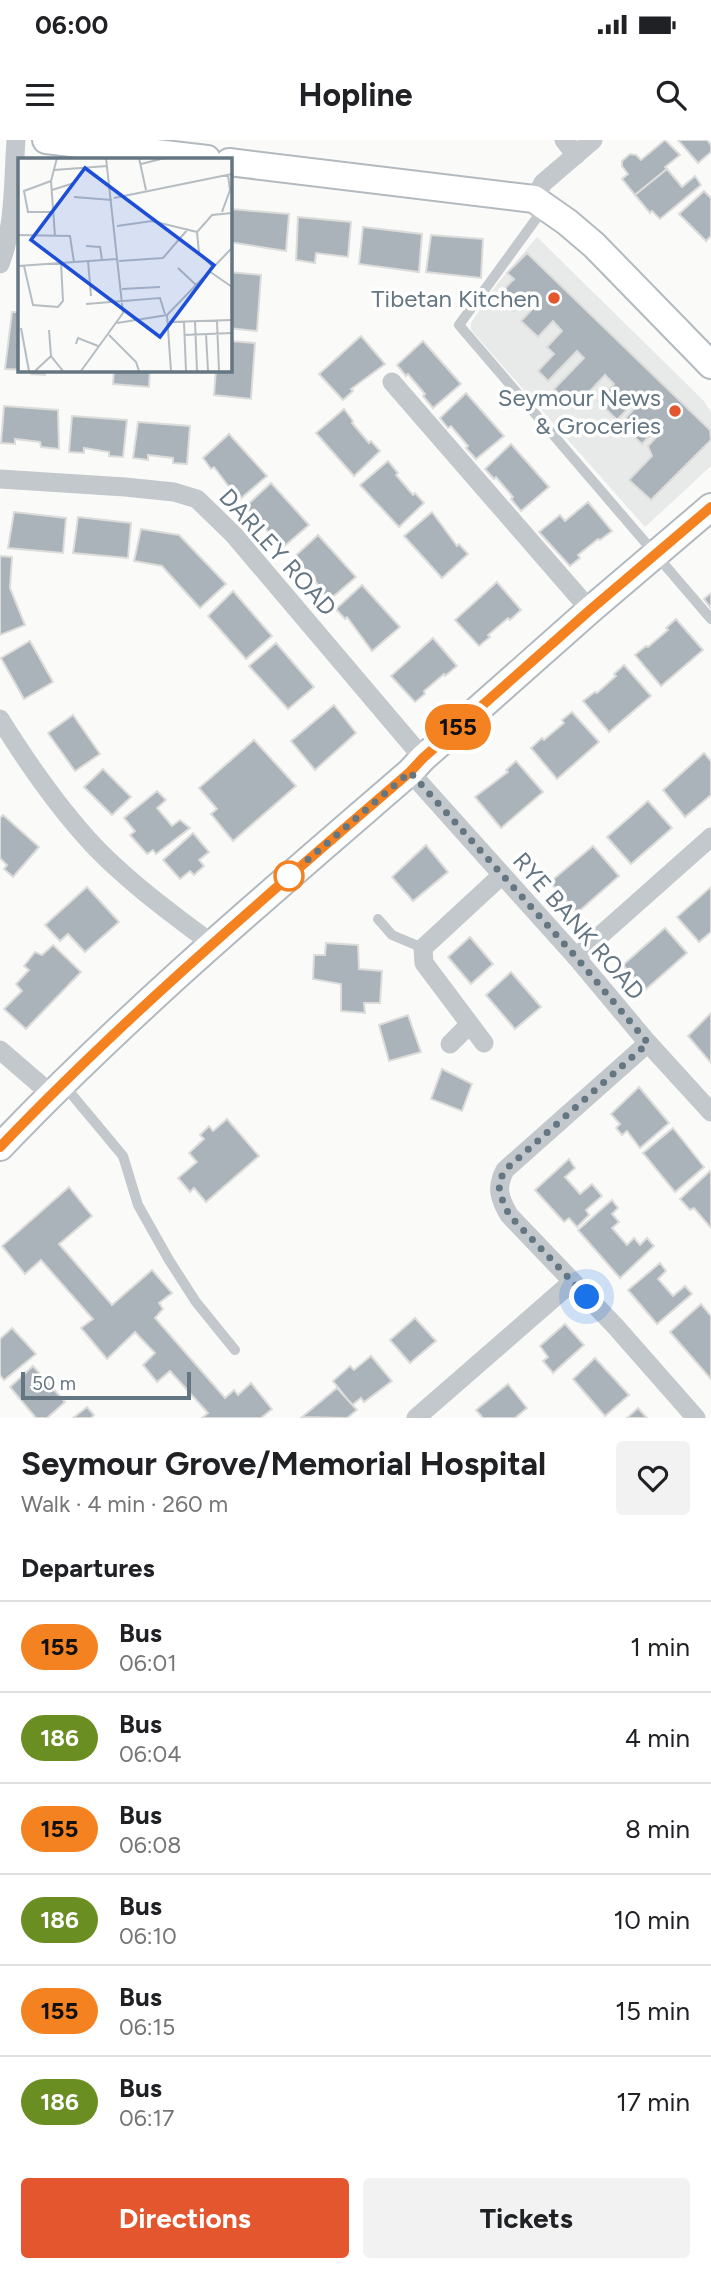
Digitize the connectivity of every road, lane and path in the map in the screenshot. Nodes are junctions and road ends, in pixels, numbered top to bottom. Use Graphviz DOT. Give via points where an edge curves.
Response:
graph roads {
  1 [pos="16,140"];
  2 [pos="54,140"];
  3 [pos="593,140"];
  4 [pos="570,147"];
  5 [pos="199,158"];
  6 [pos="231,162"];
  7 [pos="539,203"];
  8 [pos="0,264"];
  9 [pos="709,360"];
  10 [pos="392,382"];
  11 [pos="0,479"];
  12 [pos="711,507"];
  13 [pos="656,553"];
  14 [pos="590,610"];
  15 [pos="711,619"];
  16 [pos="0,719"];
  17 [pos="417,765"];
  18 [pos="711,837"];
  19 [pos="502,875"];
  20 [pos="378,919"];
  21 [pos="211,943"];
  22 [pos="423,948"];
  23 [pos="576,957"];
  24 [pos="469,1025"];
  25 [pos="484,1043"];
  26 [pos="648,1043"];
  27 [pos="450,1044"];
  28 [pos="0,1050"];
  29 [pos="57,1089"];
  30 [pos="711,1112"];
  31 [pos="0,1147"];
  32 [pos="572,1282"];
  33 [pos="235,1350"];
  34 [pos="423,1416"];
  35 [pos="696,1418"];
  1 -- 8 [label="street" via="11,212"];
  2 -- 5 [label="main road"];
  3 -- 4 [label="street"];
  4 -- 7 [label="street" via="543,183"];
  6 -- 7 [label="main road"];
  7 -- 9 [label="main road" via="594,245"];
  7 -- 13 [label="lane" via="459,325"];
  10 -- 14 [label="street"];
  11 -- 17 [label="street, DARLEY ROAD" via="125,487 197,499 234,535"];
  12 -- 13 [label="main road"];
  13 -- 14 [label="main road"];
  13 -- 15 [label="lane"];
  14 -- 17 [label="main road"];
  16 -- 21 [label="street" via="48,791 96,848 149,897"];
  17 -- 19 [label="street, RYE BANK ROAD"];
  17 -- 21 [label="main road"];
  18 -- 23 [label="street"];
  19 -- 22 [label="street"];
  19 -- 23 [label="street, RYE BANK ROAD"];
  20 -- 22 [label="lane" via="392,935"];
  21 -- 29 [label="main road"];
  22 -- 24 [label="street" via="425,963"];
  23 -- 26 [label="street, RYE BANK ROAD"];
  24 -- 25 [label="street"];
  24 -- 27 [label="street"];
  26 -- 30 [label="street, RYE BANK ROAD"];
  26 -- 32 [label="street" via="505,1170 500,1180 499,1192 509,1215"];
  28 -- 29 [label="street"];
  29 -- 31 [label="main road"];
  29 -- 33 [label="lane" via="123,1156 138,1205 169,1260"];
  32 -- 34 [label="street"];
  32 -- 35 [label="street"];
}
